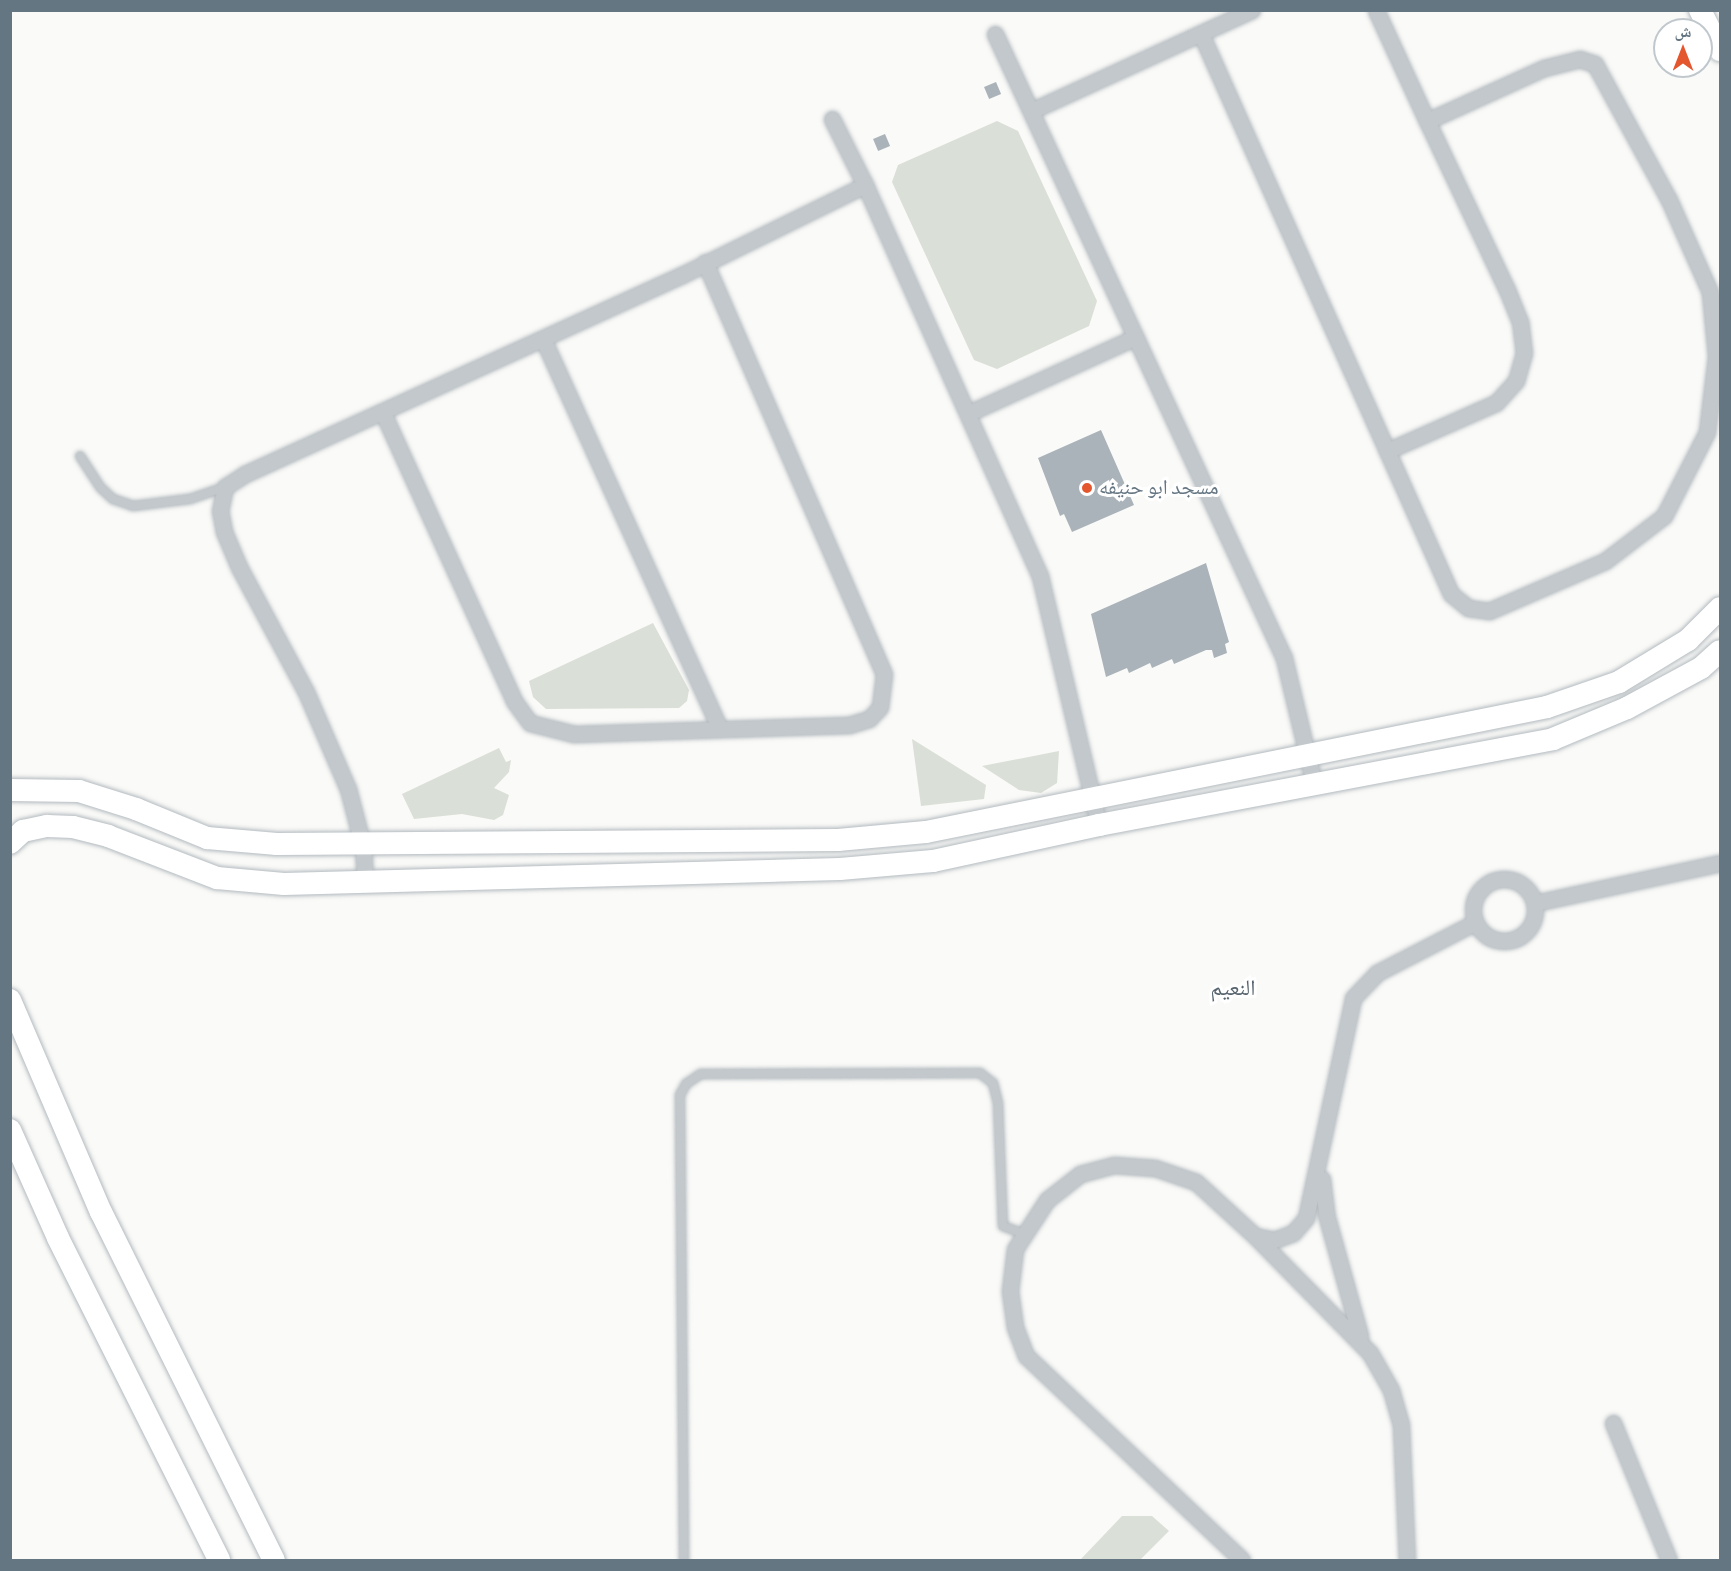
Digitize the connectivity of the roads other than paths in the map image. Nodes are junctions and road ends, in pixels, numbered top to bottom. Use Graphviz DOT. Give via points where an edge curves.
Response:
graph roads {
  1 [pos="1252,10"];
  2 [pos="1376,10"];
  3 [pos="1700,10"];
  4 [pos="995,34"];
  5 [pos="1201,34"];
  6 [pos="1720,50"];
  7 [pos="1031,111"];
  8 [pos="832,118"];
  9 [pos="1427,120"];
  10 [pos="865,185"];
  11 [pos="705,262"];
  12 [pos="1136,337"];
  13 [pos="543,339"];
  14 [pos="383,412"];
  15 [pos="969,412"];
  16 [pos="1388,451"];
  17 [pos="80,456"];
  18 [pos="225,487"];
  19 [pos="1720,608"];
  20 [pos="1720,651"];
  21 [pos="720,729"];
  22 [pos="1306,756"];
  23 [pos="1314,783"];
  24 [pos="10,790"];
  25 [pos="1093,799"];
  26 [pos="1100,825"];
  27 [pos="10,826"];
  28 [pos="45,827"];
  29 [pos="10,843"];
  30 [pos="363,846"];
  31 [pos="1720,863"];
  32 [pos="365,882"];
  33 [pos="1535,903"];
  34 [pos="1476,922"];
  35 [pos="10,1000"];
  36 [pos="10,1130"];
  37 [pos="1320,1161"];
  38 [pos="1024,1234"];
  39 [pos="1255,1236"];
  40 [pos="1366,1349"];
  41 [pos="1613,1423"];
  42 [pos="1407,1553"];
  43 [pos="219,1560"];
  44 [pos="274,1560"];
  45 [pos="684,1560"];
  46 [pos="1242,1560"];
  47 [pos="1400,1560"];
  48 [pos="1669,1560"];
  1 -- 5 [label="street"];
  2 -- 9 [label="street"];
  3 -- 6 [label="main road"];
  4 -- 7 [label="street"];
  5 -- 7 [label="street"];
  5 -- 16 [label="street"];
  7 -- 12 [label="street"];
  8 -- 10 [label="street"];
  9 -- 16 [label="street" via="1507,290 1520,322 1524,353 1516,381 1496,403"];
  9 -- 16 [label="street" via="1544,68 1580,59 1595,64 1669,200 1710,292 1716,356 1707,432 1664,516 1605,561 1489,611 1468,608 1451,594"];
  10 -- 11 [label="street"];
  10 -- 15 [label="street"];
  11 -- 13 [label="street"];
  11 -- 21 [label="street" via="884,674 885,691 880,707 869,719 849,725"];
  12 -- 15 [label="street"];
  12 -- 22 [label="street" via="1284,658"];
  13 -- 14 [label="street"];
  13 -- 21 [label="street"];
  14 -- 18 [label="street"];
  14 -- 21 [label="street" via="514,701 530,723 574,734"];
  15 -- 25 [label="street" via="1040,576"];
  17 -- 18 [label="lane" via="101,488 113,499 133,506 190,499"];
  18 -- 30 [label="street" via="220,511 224,531 238,567 306,692 348,789"];
  19 -- 22 [label="main road" via="1688,640 1618,682 1547,707"];
  20 -- 23 [label="main road" via="1701,669 1627,708 1553,739"];
  22 -- 23 [label="street"];
  22 -- 25 [label="main road"];
  23 -- 26 [label="main road"];
  24 -- 30 [label="main road" via="79,791 207,838"];
  25 -- 26 [label="street"];
  25 -- 30 [label="main road" via="926,832 838,840"];
  26 -- 32 [label="main road" via="933,861 840,869"];
  27 -- 28 [label="main road"];
  28 -- 29 [label="main road" via="23,831"];
  28 -- 32 [label="main road" via="73,827 108,836 217,878 284,884"];
  30 -- 32 [label="street"];
  31 -- 33 [label="street"];
  33 -- 34 [label="street" via="1533,923 1527,932 1509,941 1489,937"];
  33 -- 34 [label="street" via="1531,894 1515,881 1495,881 1479,893 1475,902"];
  34 -- 37 [label="street" via="1377,973 1353,998"];
  35 -- 44 [label="main road" via="101,1212"];
  36 -- 43 [label="main road" via="58,1238"];
  37 -- 39 [label="street" via="1306,1218 1293,1233 1274,1240"];
  37 -- 40 [label="street" via="1326,1214 1353,1320"];
  38 -- 39 [label="street" via="1047,1200 1080,1174 1114,1165 1155,1168 1196,1182"];
  38 -- 45 [label="lane" via="1003,1226 998,1103 993,1083 980,1073 701,1074 686,1084 680,1095"];
  38 -- 46 [label="street" via="1015,1249 1010,1291 1014,1327 1026,1356"];
  39 -- 40 [label="street"];
  40 -- 42 [label="street" via="1390,1390 1401,1425"];
  41 -- 48 [label="street"];
  42 -- 47 [label="street"];
}
